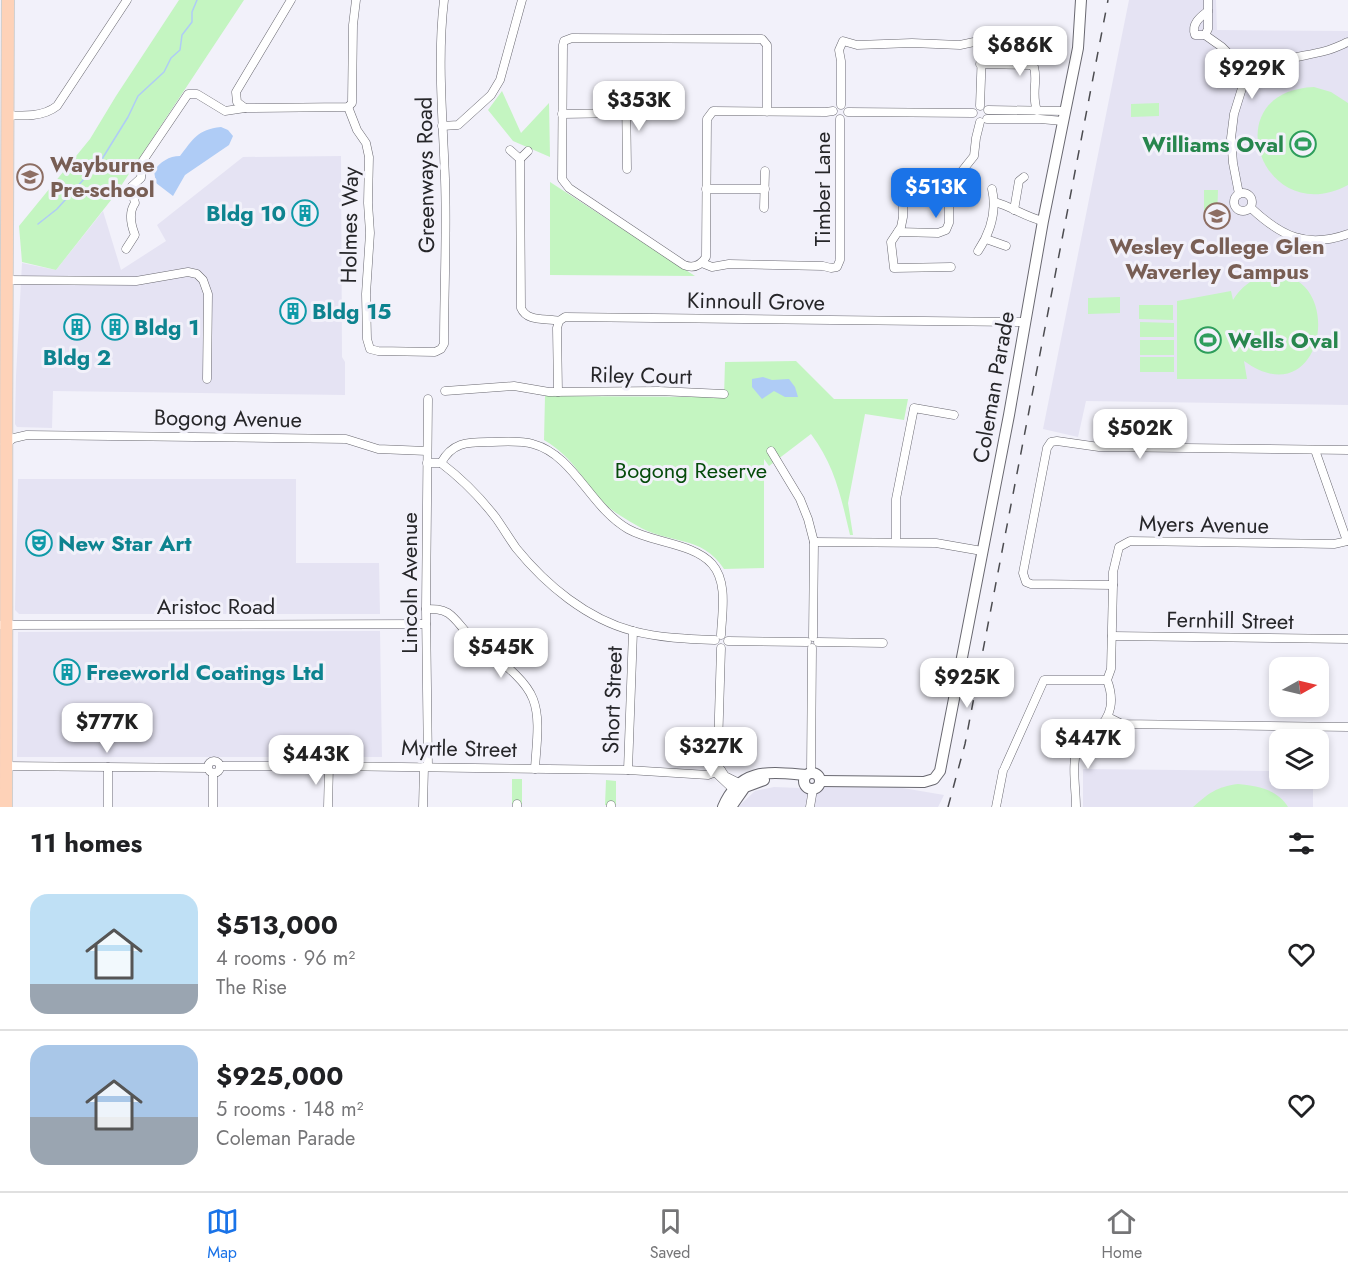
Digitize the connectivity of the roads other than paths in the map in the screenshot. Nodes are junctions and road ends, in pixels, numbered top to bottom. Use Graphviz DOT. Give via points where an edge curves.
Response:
graph roads {
  1 [pos="8,0"];
  2 [pos="115,0"];
  3 [pos="291,0"];
  4 [pos="356,0"];
  5 [pos="444,0"];
  6 [pos="522,0"];
  7 [pos="1082,0"];
  8 [pos="1208,0"];
  9 [pos="125,3"];
  10 [pos="1208,10"];
  11 [pos="1205,35"];
  12 [pos="1348,42"];
  13 [pos="980,64"];
  14 [pos="1243,85"];
  15 [pos="626,96"];
  16 [pos="841,105"];
  17 [pos="348,107"];
  18 [pos="245,108"];
  19 [pos="984,108"];
  20 [pos="833,111"];
  21 [pos="1036,111"];
  22 [pos="767,112"];
  23 [pos="848,112"];
  24 [pos="626,113"];
  25 [pos="973,113"];
  26 [pos="562,114"];
  27 [pos="7,115"];
  28 [pos="1064,116"];
  29 [pos="840,119"];
  30 [pos="984,121"];
  31 [pos="442,126"];
  32 [pos="3,137"];
  33 [pos="510,150"];
  34 [pos="528,151"];
  35 [pos="520,159"];
  36 [pos="627,169"];
  37 [pos="765,171"];
  38 [pos="1024,177"];
  39 [pos="949,180"];
  40 [pos="706,189"];
  41 [pos="765,189"];
  42 [pos="992,189"];
  43 [pos="1239,194"];
  44 [pos="995,202"];
  45 [pos="764,208"];
  46 [pos="1251,208"];
  47 [pos="1014,210"];
  48 [pos="1043,221"];
  49 [pos="897,232"];
  50 [pos="1348,234"];
  51 [pos="986,239"];
  52 [pos="1006,246"];
  53 [pos="126,249"];
  54 [pos="978,251"];
  55 [pos="702,263"];
  56 [pos="951,267"];
  57 [pos="7,280"];
  58 [pos="559,321"];
  59 [pos="1024,322"];
  60 [pos="4,345"];
  61 [pos="441,349"];
  62 [pos="207,379"];
  63 [pos="445,391"];
  64 [pos="558,392"];
  65 [pos="724,394"];
  66 [pos="428,399"];
  67 [pos="954,416"];
  68 [pos="5,421"];
  69 [pos="27,435"];
  70 [pos="5,444"];
  71 [pos="1315,450"];
  72 [pos="1348,450"];
  73 [pos="427,451"];
  74 [pos="771,451"];
  75 [pos="427,463"];
  76 [pos="441,463"];
  77 [pos="1348,541"];
  78 [pos="814,542"];
  79 [pos="896,542"];
  80 [pos="982,551"];
  81 [pos="1113,585"];
  82 [pos="426,609"];
  83 [pos="3,624"];
  84 [pos="426,624"];
  85 [pos="633,631"];
  86 [pos="1112,636"];
  87 [pos="721,639"];
  88 [pos="1348,639"];
  89 [pos="813,642"];
  90 [pos="883,643"];
  91 [pos="1107,680"];
  92 [pos="1108,717"];
  93 [pos="1348,727"];
  94 [pos="6,766"];
  95 [pos="328,766"];
  96 [pos="108,767"];
  97 [pos="426,767"];
  98 [pos="535,769"];
  99 [pos="718,769"];
  100 [pos="628,770"];
  101 [pos="210,771"];
  102 [pos="811,780"];
  103 [pos="734,794"];
  104 [pos="6,807"];
  105 [pos="108,807"];
  106 [pos="213,807"];
  107 [pos="328,807"];
  108 [pos="423,807"];
  109 [pos="723,807"];
  110 [pos="810,807"];
  111 [pos="996,807"];
  112 [pos="1076,807"];
  1 -- 27 [label="main road"];
  2 -- 9 [label="street"];
  3 -- 18 [label="street" via="236,92 237,102"];
  4 -- 17 [label="street" via="354,99"];
  5 -- 31 [label="street, Greenways Road"];
  6 -- 31 [label="street" via="494,91 458,124"];
  7 -- 28 [label="street, Coleman Parade" via="1078,48"];
  8 -- 10 [label="street"];
  9 -- 27 [label="street" via="57,106 39,114"];
  10 -- 11 [label="street"];
  10 -- 11 [label="street" via="1193,30 1195,35"];
  11 -- 14 [label="street" via="1237,63"];
  12 -- 14 [label="street" via="1272,63"];
  13 -- 16 [label="street" via="981,46 974,42 857,45 843,41 839,50"];
  13 -- 19 [label="street"];
  13 -- 21 [label="street" via="1034,68"];
  14 -- 43 [label="street" via="1231,138"];
  15 -- 24 [label="street"];
  16 -- 20 [label="street"];
  16 -- 23 [label="street"];
  17 -- 18 [label="street"];
  17 -- 61 [label="street, Holmes Way" via="369,157 366,294 370,349"];
  18 -- 53 [label="street" via="225,111 197,94 188,94 142,162 141,178 131,186 135,203 131,225 135,235"];
  19 -- 21 [label="street"];
  19 -- 25 [label="street" via="976,108"];
  19 -- 30 [label="street"];
  20 -- 22 [label="street"];
  20 -- 29 [label="street"];
  21 -- 28 [label="street"];
  22 -- 26 [label="street" via="767,45 762,39 572,38 563,45"];
  22 -- 40 [label="street" via="708,114"];
  23 -- 25 [label="street"];
  23 -- 29 [label="street"];
  24 -- 26 [label="street"];
  24 -- 36 [label="street"];
  25 -- 30 [label="street" via="975,119"];
  26 -- 55 [label="street" via="564,184 684,265 694,267"];
  27 -- 32 [label="main road"];
  28 -- 30 [label="street"];
  28 -- 48 [label="street, Coleman Parade"];
  29 -- 55 [label="street, Timber Lane" via="837,267 712,267"];
  30 -- 39 [label="street" via="974,156 958,176"];
  31 -- 61 [label="street, Greenways Road" via="445,192"];
  32 -- 57 [label="main road"];
  33 -- 35 [label="street"];
  34 -- 35 [label="street"];
  35 -- 58 [label="street, Kinnoull Grove" via="521,308 529,318"];
  37 -- 41 [label="street"];
  38 -- 47 [label="street" via="1019,181"];
  39 -- 49 [label="street" via="905,181 903,218"];
  39 -- 49 [label="street" via="946,230"];
  40 -- 41 [label="street"];
  40 -- 55 [label="street" via="706,256"];
  41 -- 45 [label="street"];
  42 -- 44 [label="street"];
  43 -- 46 [label="street" via="1248,195"];
  43 -- 46 [label="street" via="1234,198 1235,207 1242,212"];
  44 -- 47 [label="street"];
  44 -- 51 [label="street"];
  46 -- 50 [label="street" via="1273,227 1295,238 1311,241"];
  47 -- 48 [label="street"];
  48 -- 59 [label="street, Coleman Parade"];
  49 -- 56 [label="street" via="891,242 894,268"];
  51 -- 52 [label="street"];
  51 -- 54 [label="street"];
  57 -- 60 [label="main road"];
  57 -- 62 [label="street" via="136,281 188,272 197,274 208,294"];
  58 -- 59 [label="street, Kinnoull Grove" via="572,317"];
  58 -- 64 [label="street"];
  59 -- 80 [label="street, Coleman Parade"];
  60 -- 68 [label="main road"];
  63 -- 64 [label="street, Riley Court" via="514,386"];
  64 -- 65 [label="street, Riley Court"];
  66 -- 73 [label="street, Lincoln Avenue"];
  67 -- 79 [label="street" via="914,408 896,499"];
  68 -- 69 [label="street" via="14,431"];
  68 -- 70 [label="main road"];
  69 -- 70 [label="street, Bogong Avenue"];
  69 -- 73 [label="street, Bogong Avenue" via="346,439 378,450"];
  70 -- 83 [label="main road"];
  71 -- 72 [label="street"];
  71 -- 77 [label="street"];
  71 -- 81 [label="street" via="1099,447 1051,442 1024,578 1031,584"];
  73 -- 75 [label="street, Lincoln Avenue"];
  74 -- 78 [label="street" via="800,500"];
  75 -- 76 [label="street"];
  75 -- 82 [label="street, Lincoln Avenue"];
  76 -- 85 [label="street" via="475,492 546,582 602,619"];
  76 -- 87 [label="street" via="447,452 473,442 532,443 564,460 602,507 625,527 645,537 696,551 711,563 722,585"];
  77 -- 81 [label="street, Myers Avenue" via="1130,541 1119,547"];
  78 -- 79 [label="street"];
  78 -- 89 [label="street"];
  79 -- 80 [label="street" via="936,543"];
  80 -- 102 [label="street, Coleman Parade" via="942,765 934,779"];
  81 -- 86 [label="street"];
  82 -- 84 [label="street, Lincoln Avenue"];
  82 -- 98 [label="street" via="441,609 451,615 525,684 537,710"];
  83 -- 84 [label="street, Aristoc Road"];
  83 -- 94 [label="main road"];
  84 -- 97 [label="street, Lincoln Avenue"];
  85 -- 87 [label="street" via="672,638"];
  85 -- 100 [label="street, Short Street"];
  86 -- 88 [label="street, Fernhill Street"];
  86 -- 91 [label="street"];
  87 -- 89 [label="street"];
  87 -- 99 [label="street" via="725,646 721,648"];
  89 -- 90 [label="street"];
  89 -- 102 [label="street"];
  91 -- 92 [label="street" via="1111,690"];
  91 -- 111 [label="street" via="1044,680 1004,769"];
  92 -- 93 [label="street" via="1122,724"];
  92 -- 112 [label="street" via="1078,746"];
  94 -- 96 [label="street"];
  94 -- 104 [label="main road"];
  95 -- 97 [label="street, Myrtle Street"];
  95 -- 101 [label="street, Myrtle Street" via="220,766 218,772"];
  95 -- 107 [label="street"];
  96 -- 101 [label="street"];
  96 -- 105 [label="street"];
  97 -- 98 [label="street, Myrtle Street"];
  97 -- 108 [label="street, Lincoln Avenue"];
  98 -- 100 [label="street, Myrtle Street"];
  99 -- 100 [label="street, Myrtle Street" via="696,773"];
  99 -- 103 [label="street"];
  101 -- 106 [label="street"];
  102 -- 103 [label="street" via="760,781"];
  102 -- 103 [label="street" via="761,774 748,777"];
  102 -- 110 [label="street"];
  103 -- 109 [label="street"];
}
